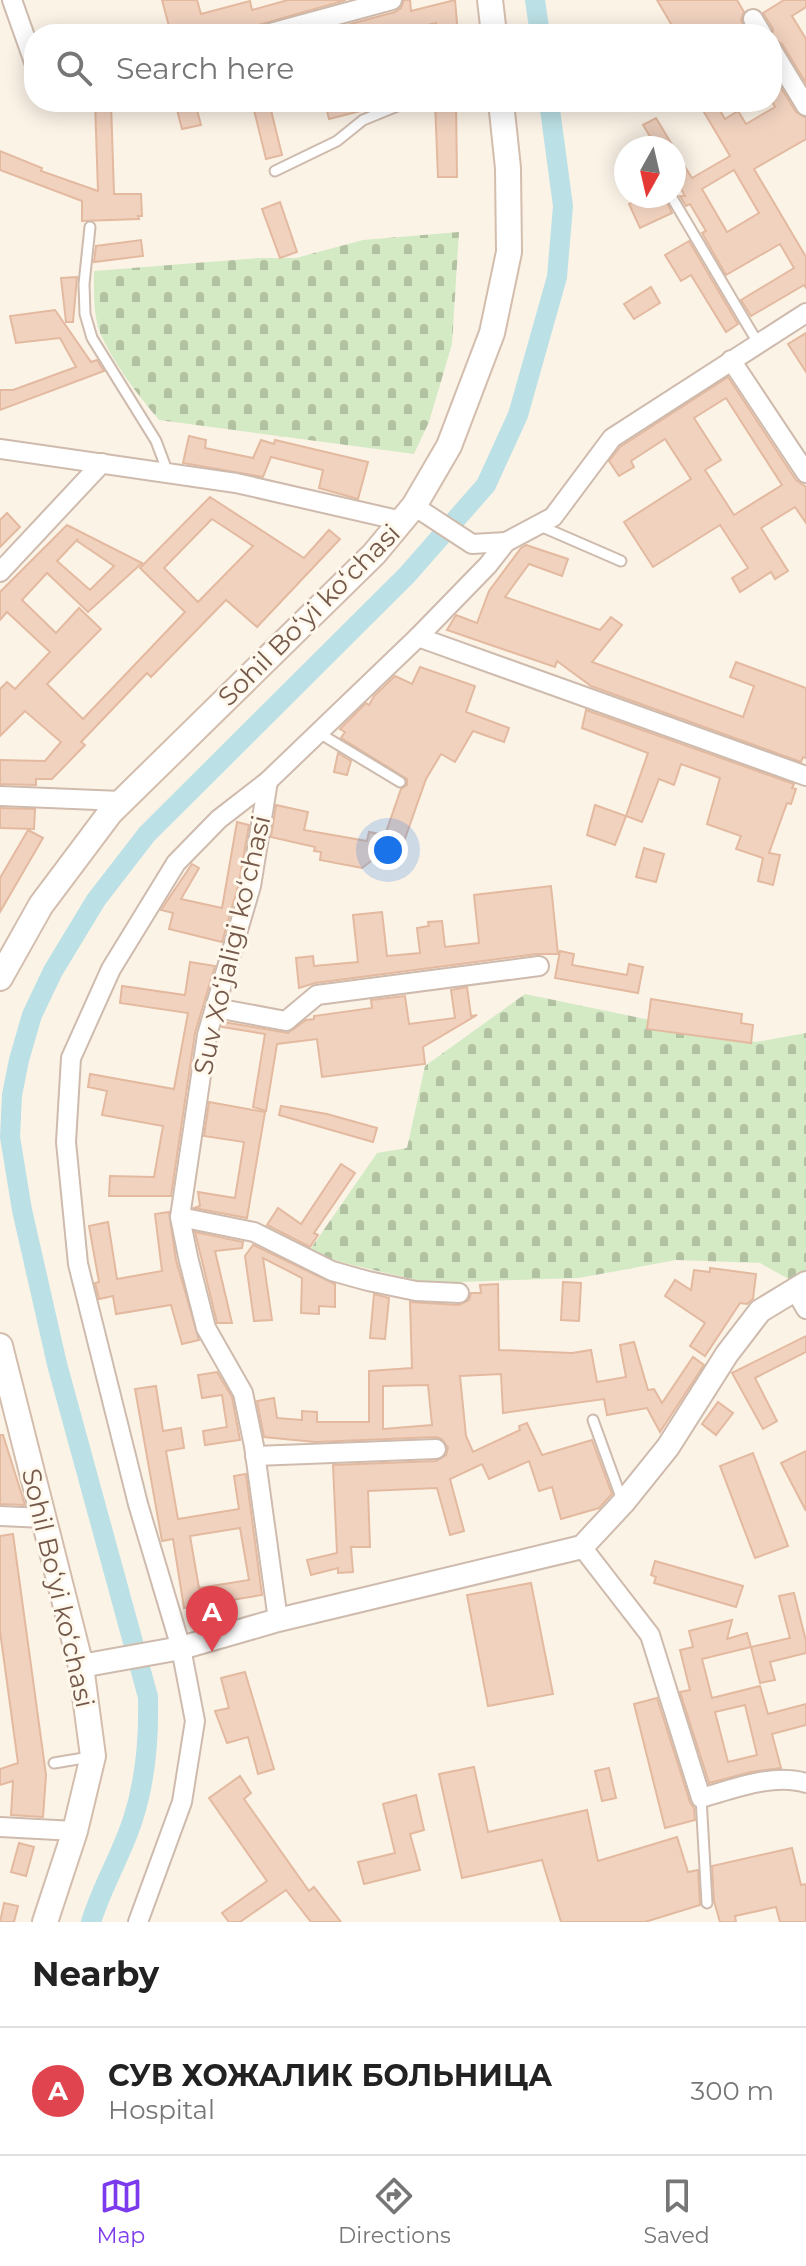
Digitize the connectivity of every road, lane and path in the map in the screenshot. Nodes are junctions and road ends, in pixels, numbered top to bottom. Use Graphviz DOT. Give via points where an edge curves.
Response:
graph roads {
  1 [pos="12,0"];
  2 [pos="392,0"];
  3 [pos="490,0"];
  4 [pos="304,24"];
  5 [pos="493,24"];
  6 [pos="24,34"];
  7 [pos="782,66"];
  8 [pos="806,106"];
  9 [pos="383,112"];
  10 [pos="502,112"];
  11 [pos="275,171"];
  12 [pos="678,208"];
  13 [pos="90,227"];
  14 [pos="806,313"];
  15 [pos="758,343"];
  16 [pos="731,360"];
  17 [pos="0,449"];
  18 [pos="102,463"];
  19 [pos="168,473"];
  20 [pos="806,473"];
  21 [pos="408,513"];
  22 [pos="538,525"];
  23 [pos="506,542"];
  24 [pos="621,561"];
  25 [pos="0,572"];
  26 [pos="418,637"];
  27 [pos="319,733"];
  28 [pos="806,776"];
  29 [pos="268,781"];
  30 [pos="400,782"];
  31 [pos="0,796"];
  32 [pos="121,801"];
  33 [pos="539,966"];
  34 [pos="0,978"];
  35 [pos="216,1008"];
  36 [pos="180,1217"];
  37 [pos="459,1293"];
  38 [pos="802,1294"];
  39 [pos="0,1346"];
  40 [pos="593,1420"];
  41 [pos="436,1449"];
  42 [pos="255,1456"];
  43 [pos="623,1503"];
  44 [pos="0,1516"];
  45 [pos="44,1518"];
  46 [pos="582,1547"];
  47 [pos="278,1620"];
  48 [pos="174,1649"];
  49 [pos="90,1665"];
  50 [pos="93,1756"];
  51 [pos="54,1763"];
  52 [pos="806,1783"];
  53 [pos="701,1798"];
  54 [pos="0,1827"];
  55 [pos="75,1831"];
  56 [pos="707,1903"];
  57 [pos="45,1922"];
  58 [pos="138,1922"];
  1 -- 6 [label="street"];
  2 -- 4 [label="street"];
  3 -- 5 [label="main road"];
  7 -- 8 [label="street"];
  9 -- 11 [label="lane"];
  10 -- 21 [label="main road, Sohil Boʻyi koʻchasi" via="509,252 495,320 449,446"];
  12 -- 15 [label="lane"];
  13 -- 19 [label="lane" via="84,284 92,338 156,441"];
  14 -- 15 [label="street"];
  15 -- 16 [label="street"];
  16 -- 20 [label="street"];
  16 -- 22 [label="street" via="612,438 553,517"];
  17 -- 18 [label="street"];
  18 -- 19 [label="street"];
  18 -- 25 [label="street"];
  19 -- 21 [label="street"];
  21 -- 23 [label="street" via="472,544"];
  21 -- 32 [label="main road, Sohil Boʻyi koʻchasi" via="374,554"];
  22 -- 23 [label="street"];
  22 -- 24 [label="lane"];
  23 -- 26 [label="street"];
  26 -- 27 [label="street"];
  26 -- 28 [label="street"];
  27 -- 29 [label="street"];
  27 -- 30 [label="lane"];
  29 -- 35 [label="street, Suv Xoʻjaligi koʻchasi" via="251,886"];
  29 -- 48 [label="street" via="219,819 176,863 111,969 71,1058 66,1142 78,1264"];
  31 -- 32 [label="street"];
  32 -- 34 [label="main road, Sohil Boʻyi koʻchasi" via="41,905"];
  33 -- 35 [label="street" via="317,995 286,1021"];
  35 -- 36 [label="street, Suv Xoʻjaligi koʻchasi" via="207,1035"];
  36 -- 37 [label="street" via="254,1232 332,1271 368,1281"];
  36 -- 42 [label="street, Suv Xoʻjaligi koʻchasi" via="206,1328 243,1393"];
  38 -- 43 [label="street" via="760,1311 668,1447"];
  39 -- 45 [label="main road, Sohil Boʻyi koʻchasi"];
  40 -- 43 [label="lane"];
  41 -- 42 [label="street"];
  42 -- 47 [label="street, Suv Xoʻjaligi koʻchasi"];
  43 -- 46 [label="street"];
  44 -- 45 [label="street"];
  45 -- 49 [label="main road, Sohil Boʻyi koʻchasi"];
  46 -- 47 [label="street"];
  46 -- 53 [label="street" via="650,1635"];
  47 -- 48 [label="street"];
  48 -- 49 [label="street"];
  48 -- 58 [label="street" via="195,1721 182,1802"];
  49 -- 50 [label="main road, Sohil Boʻyi koʻchasi"];
  50 -- 51 [label="lane"];
  50 -- 55 [label="main road, Sohil Boʻyi koʻchasi"];
  52 -- 53 [label="street" via="755,1783"];
  53 -- 56 [label="lane"];
  54 -- 55 [label="street"];
  55 -- 57 [label="main road, Sohil Boʻyi koʻchasi"];
}
